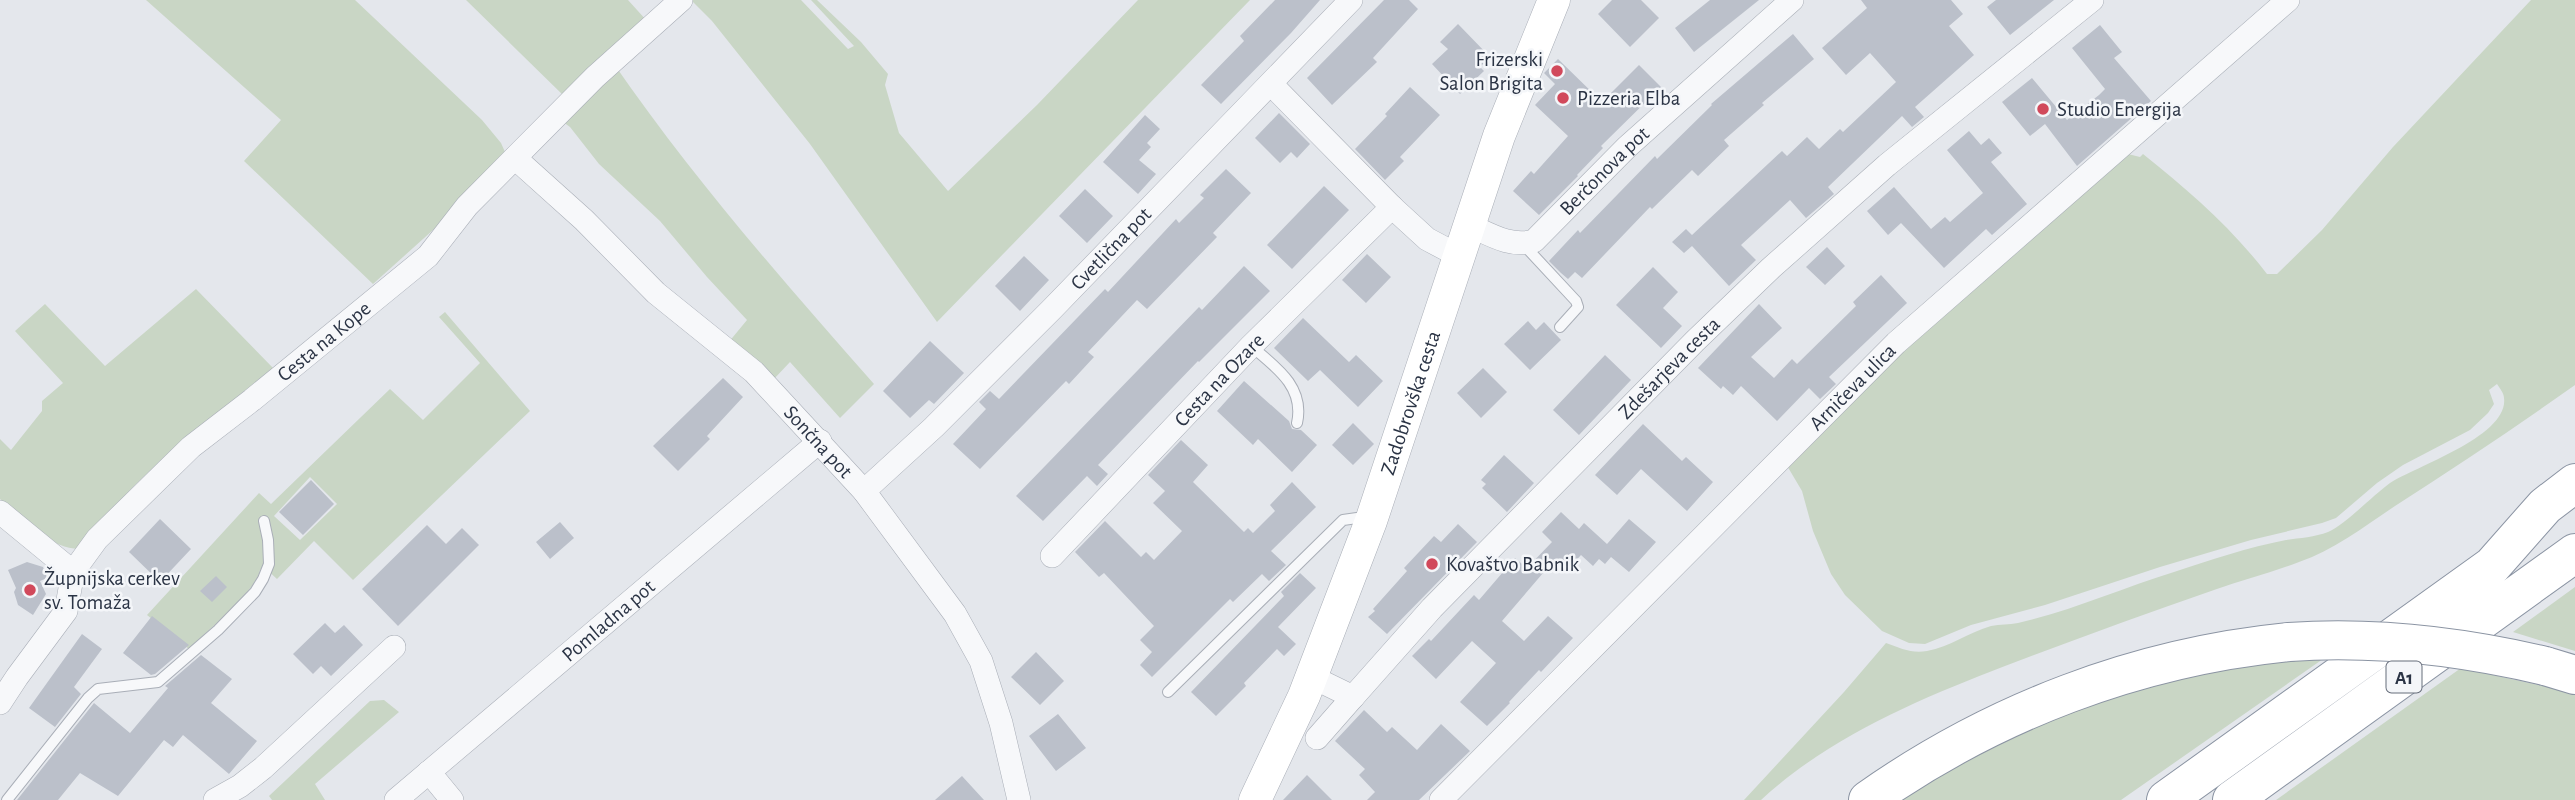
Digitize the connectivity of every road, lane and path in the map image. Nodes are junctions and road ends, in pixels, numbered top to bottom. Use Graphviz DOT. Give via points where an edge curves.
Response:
graph roads {
  1 [pos="681,0"];
  2 [pos="1352,0"];
  3 [pos="1554,0"];
  4 [pos="1792,0"];
  5 [pos="2092,0"];
  6 [pos="2288,0"];
  7 [pos="1271,84"];
  8 [pos="515,158"];
  9 [pos="1392,207"];
  10 [pos="1469,225"];
  11 [pos="1523,244"];
  12 [pos="1459,256"];
  13 [pos="1560,327"];
  14 [pos="1251,346"];
  15 [pos="1297,423"];
  16 [pos="820,441"];
  17 [pos="2575,482"];
  18 [pos="864,491"];
  19 [pos="2575,506"];
  20 [pos="0,512"];
  21 [pos="264,521"];
  22 [pos="1371,521"];
  23 [pos="2575,553"];
  24 [pos="1052,556"];
  25 [pos="2492,566"];
  26 [pos="73,572"];
  27 [pos="394,647"];
  28 [pos="2560,670"];
  29 [pos="1312,677"];
  30 [pos="1168,692"];
  31 [pos="1353,697"];
  32 [pos="0,703"];
  33 [pos="1317,738"];
  34 [pos="429,772"];
  35 [pos="8,800"];
  36 [pos="215,800"];
  37 [pos="396,800"];
  38 [pos="452,800"];
  39 [pos="1019,800"];
  40 [pos="1255,800"];
  41 [pos="1441,800"];
  42 [pos="1868,800"];
  43 [pos="2166,800"];
  44 [pos="2232,800"];
  1 -- 8 [label="street, Cesta na Kope" via="595,77"];
  2 -- 7 [label="street, Cvetlična pot"];
  3 -- 10 [label="main road, Zadobrovška cesta"];
  4 -- 11 [label="street, Berčonova pot" via="1627,148 1534,241"];
  5 -- 31 [label="street, Zdešarjeva cesta" via="1887,165 1772,268 1432,608"];
  6 -- 41 [label="street, Arničeva ulica" via="1896,343"];
  7 -- 9 [label="street"];
  7 -- 18 [label="street, Cvetlična pot" via="961,399"];
  8 -- 16 [label="street, Sončna pot" via="656,293 754,372"];
  8 -- 26 [label="street, Cesta na Kope" via="467,206 428,256 191,447 97,539"];
  9 -- 12 [label="street" via="1427,239"];
  9 -- 14 [label="street, Cesta na Ozare"];
  10 -- 11 [label="street"];
  10 -- 12 [label="main road, Zadobrovška cesta"];
  11 -- 13 [label="lane" via="1576,301 1578,307"];
  12 -- 22 [label="main road, Zadobrovška cesta"];
  14 -- 15 [label="lane" via="1297,394"];
  14 -- 24 [label="street, Cesta na Ozare"];
  16 -- 18 [label="street, Sončna pot"];
  16 -- 34 [label="street, Pomladna pot"];
  17 -- 25 [label="highway" via="2545,506"];
  18 -- 39 [label="street, Sončna pot" via="955,614 981,661"];
  19 -- 25 [label="highway, A1"];
  20 -- 26 [label="street"];
  21 -- 35 [label="lane" via="269,564 255,592 158,682 98,689"];
  22 -- 29 [label="main road, Zadobrovška cesta"];
  22 -- 30 [label="lane" via="1343,520"];
  23 -- 44 [label="highway, A1"];
  25 -- 43 [label="highway, A1"];
  26 -- 32 [label="street, Cesta na Kope" via="66,611"];
  27 -- 36 [label="street" via="263,768"];
  28 -- 42 [label="highway, bridge" via="2488,653 2379,640 2247,646 2139,669 2088,686 1988,728"];
  29 -- 31 [label="street"];
  29 -- 40 [label="main road, Zadobrovška cesta"];
  31 -- 33 [label="street, Zdešarjeva cesta"];
  34 -- 37 [label="street, Pomladna pot"];
  34 -- 38 [label="street"];
}
